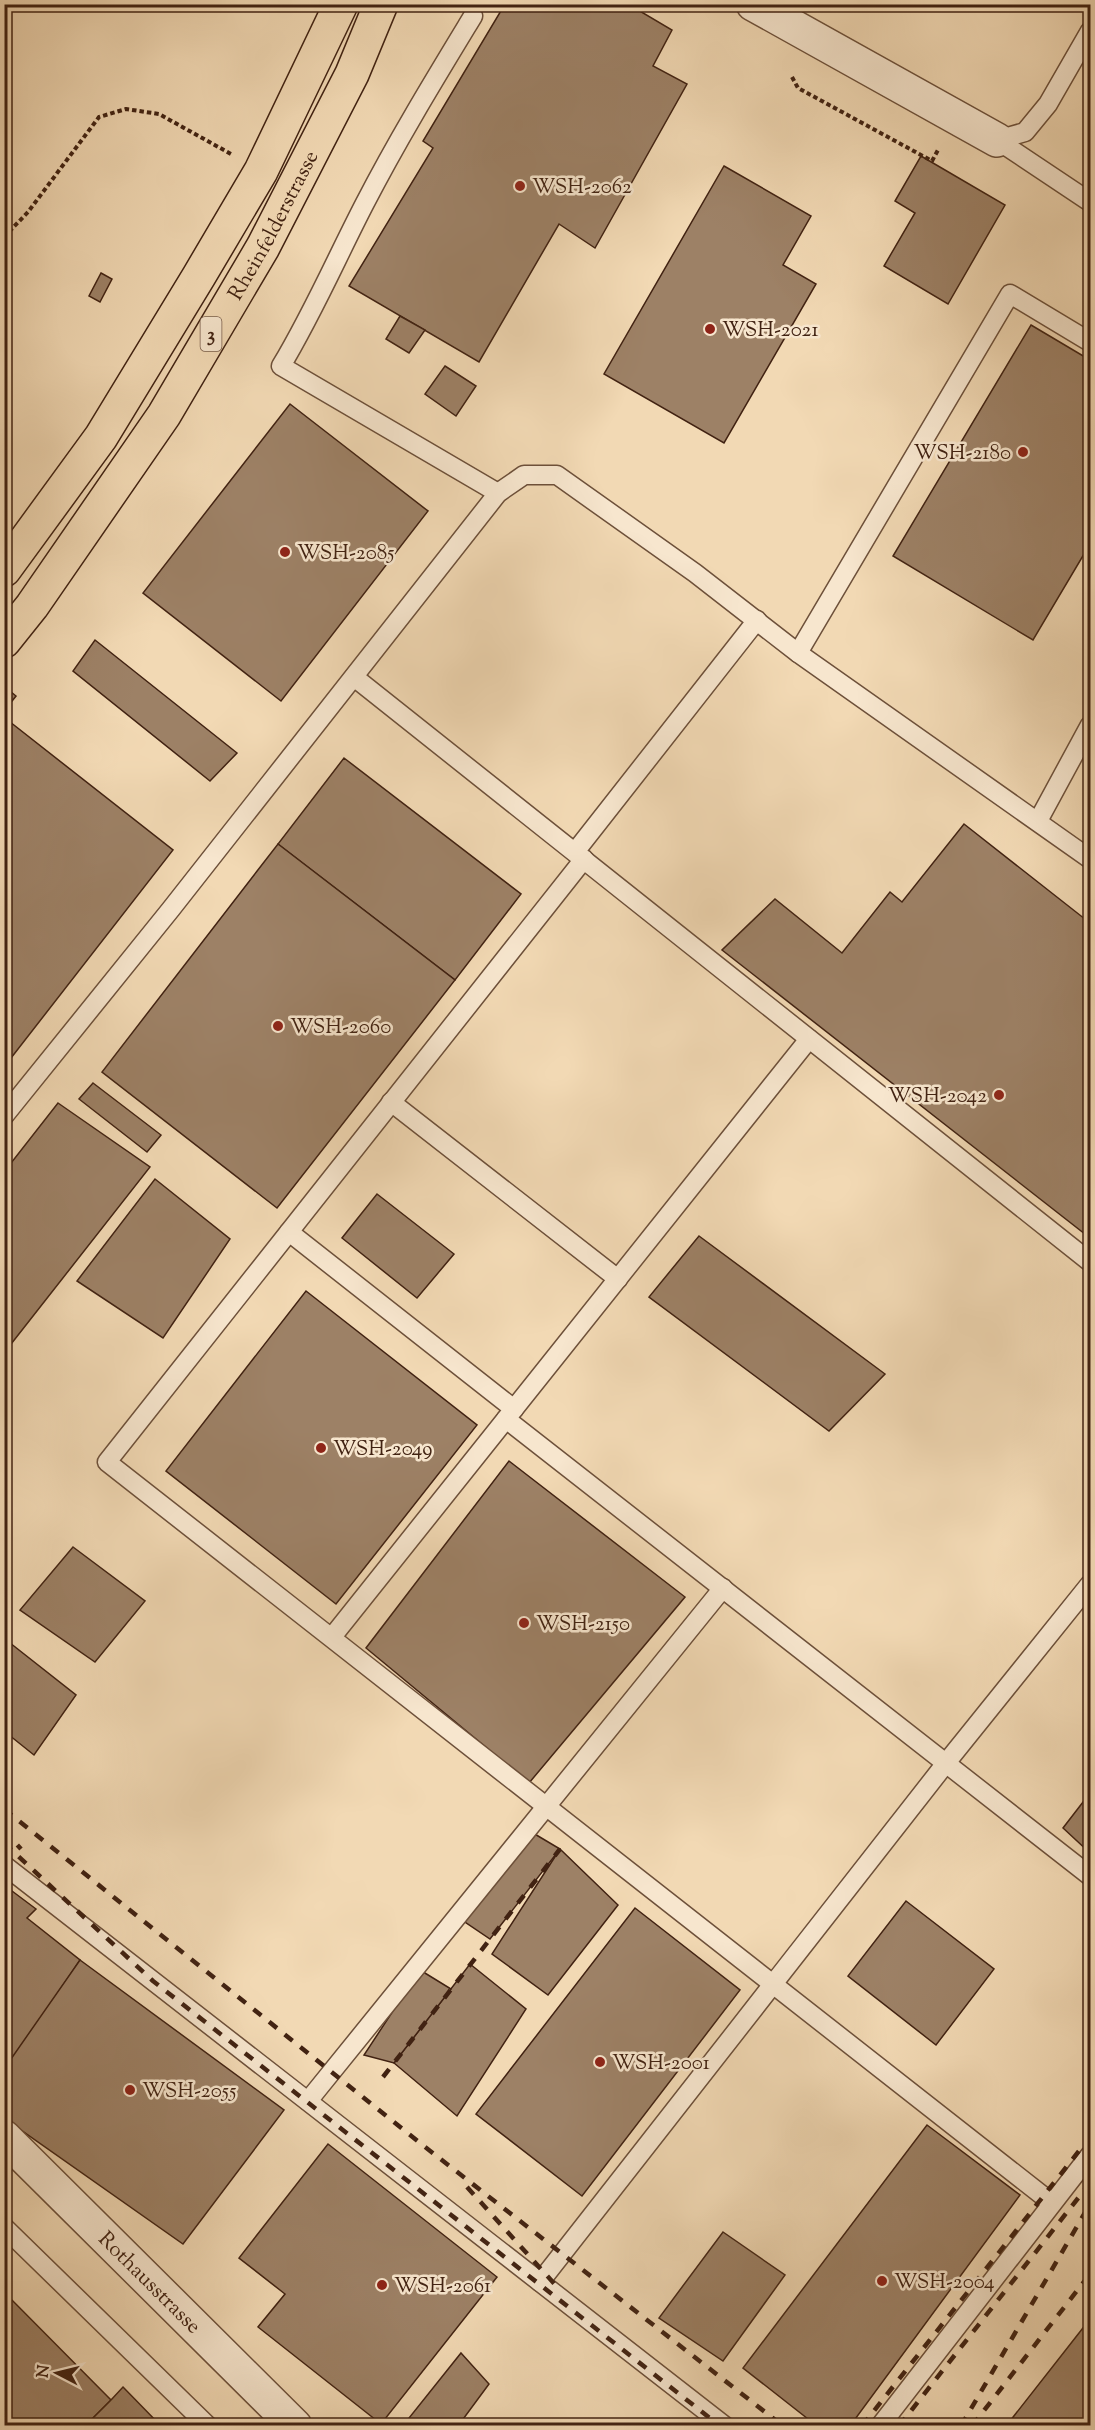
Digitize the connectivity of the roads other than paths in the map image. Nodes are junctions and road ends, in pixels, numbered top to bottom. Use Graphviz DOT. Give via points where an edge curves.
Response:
graph roads {
  1 [pos="341,4"];
  2 [pos="381,4"];
  3 [pos="753,4"];
  4 [pos="473,16"];
  5 [pos="1090,31"];
  6 [pos="997,140"];
  7 [pos="1090,202"];
  8 [pos="1090,342"];
  9 [pos="498,493"];
  10 [pos="4,570"];
  11 [pos="757,620"];
  12 [pos="4,641"];
  13 [pos="798,654"];
  14 [pos="354,677"];
  15 [pos="1090,725"];
  16 [pos="1038,821"];
  17 [pos="579,855"];
  18 [pos="1090,859"];
  19 [pos="809,1039"];
  20 [pos="391,1102"];
  21 [pos="4,1116"];
  22 [pos="289,1232"];
  23 [pos="1090,1262"];
  24 [pos="618,1279"];
  25 [pos="510,1414"];
  26 [pos="1090,1584"];
  27 [pos="723,1588"];
  28 [pos="332,1637"];
  29 [pos="946,1763"];
  30 [pos="547,1805"];
  31 [pos="4,1865"];
  32 [pos="1090,1876"];
  33 [pos="774,1985"];
  34 [pos="308,2102"];
  35 [pos="4,2137"];
  36 [pos="1090,2155"];
  37 [pos="1052,2203"];
  38 [pos="4,2227"];
  39 [pos="540,2282"];
  40 [pos="208,2426"];
  41 [pos="295,2426"];
  42 [pos="725,2426"];
  43 [pos="880,2426"];
  1 -- 10 [label="main road, Rheinfelderstrasse / 3" via="261,171 101,437"];
  2 -- 12 [label="main road, Rheinfelderstrasse / 3" via="352,74 263,247 164,415"];
  3 -- 6 [label="street"];
  4 -- 9 [label="lane" via="366,201 281,366"];
  5 -- 6 [label="lane" via="1048,104 1025,132"];
  6 -- 7 [label="lane"];
  8 -- 13 [label="lane" via="1010,294"];
  9 -- 11 [label="lane" via="524,475 557,475"];
  9 -- 14 [label="lane"];
  11 -- 13 [label="lane"];
  11 -- 17 [label="lane"];
  13 -- 16 [label="lane"];
  14 -- 17 [label="lane"];
  14 -- 21 [label="lane"];
  15 -- 16 [label="lane"];
  16 -- 18 [label="lane"];
  17 -- 19 [label="lane"];
  17 -- 20 [label="lane"];
  19 -- 23 [label="lane"];
  19 -- 24 [label="lane"];
  20 -- 22 [label="lane"];
  20 -- 24 [label="lane"];
  22 -- 25 [label="lane"];
  22 -- 28 [label="lane" via="107,1462"];
  24 -- 25 [label="lane"];
  25 -- 27 [label="lane"];
  25 -- 28 [label="lane"];
  26 -- 29 [label="lane"];
  27 -- 29 [label="lane"];
  27 -- 30 [label="lane"];
  28 -- 30 [label="lane"];
  29 -- 32 [label="lane"];
  29 -- 33 [label="lane"];
  30 -- 33 [label="lane"];
  30 -- 34 [label="lane"];
  31 -- 34 [label="lane"];
  33 -- 37 [label="lane"];
  33 -- 39 [label="lane"];
  34 -- 39 [label="lane"];
  35 -- 41 [label="street, Rothausstrasse"];
  36 -- 37 [label="lane"];
  37 -- 43 [label="lane"];
  38 -- 40 [label="lane"];
  39 -- 42 [label="lane"];
}
